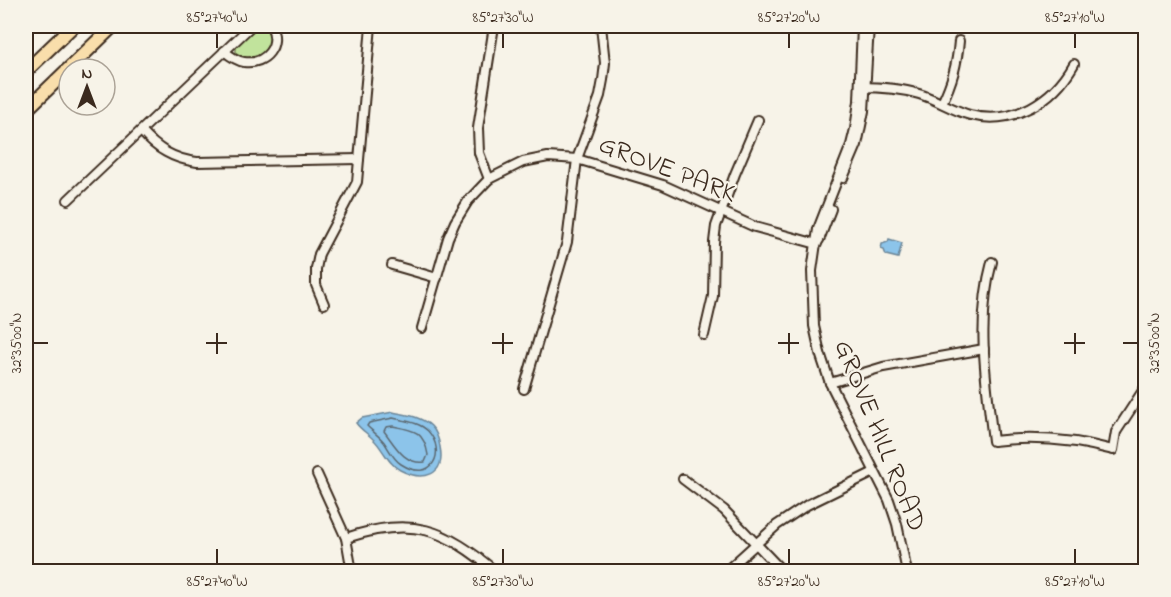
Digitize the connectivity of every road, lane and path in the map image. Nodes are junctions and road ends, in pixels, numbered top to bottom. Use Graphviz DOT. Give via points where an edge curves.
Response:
graph roads {
  1 [pos="73,26"];
  2 [pos="113,26"];
  3 [pos="250,26"];
  4 [pos="271,26"];
  5 [pos="371,26"];
  6 [pos="494,26"];
  7 [pos="601,26"];
  8 [pos="862,26"];
  9 [pos="869,26"];
  10 [pos="959,41"];
  11 [pos="224,51"];
  12 [pos="1074,64"];
  13 [pos="26,71"];
  14 [pos="862,87"];
  15 [pos="942,103"];
  16 [pos="26,110"];
  17 [pos="758,120"];
  18 [pos="141,130"];
  19 [pos="359,159"];
  20 [pos="576,159"];
  21 [pos="489,179"];
  22 [pos="68,200"];
  23 [pos="720,211"];
  24 [pos="817,244"];
  25 [pos="992,262"];
  26 [pos="392,265"];
  27 [pos="437,278"];
  28 [pos="324,304"];
  29 [pos="422,328"];
  30 [pos="704,335"];
  31 [pos="984,349"];
  32 [pos="830,383"];
  33 [pos="1146,386"];
  34 [pos="524,388"];
  35 [pos="874,472"];
  36 [pos="317,474"];
  37 [pos="683,479"];
  38 [pos="346,538"];
  39 [pos="756,543"];
  40 [pos="352,572"];
  41 [pos="496,572"];
  42 [pos="725,572"];
  43 [pos="783,572"];
  44 [pos="907,572"];
  1 -- 13 [label="highway"];
  2 -- 16 [label="highway"];
  3 -- 11 [label="street"];
  4 -- 11 [label="street" via="274,47 261,59 242,62"];
  5 -- 19 [label="street"];
  6 -- 21 [label="street" via="478,128 479,153"];
  7 -- 20 [label="street" via="605,63 600,96"];
  8 -- 14 [label="street, GROVE HILL ROAD"];
  9 -- 14 [label="street, GROVE HILL ROAD"];
  10 -- 15 [label="street" via="953,81"];
  11 -- 18 [label="street"];
  12 -- 15 [label="street" via="1047,97 1013,114 977,116"];
  14 -- 15 [label="street" via="908,91"];
  14 -- 24 [label="street, GROVE HILL ROAD" via="853,137 818,230"];
  17 -- 23 [label="street"];
  18 -- 19 [label="street" via="163,151 197,162"];
  18 -- 22 [label="street"];
  19 -- 28 [label="street" via="352,194 319,254 316,285"];
  20 -- 21 [label="street, GROVE PARK" via="548,157 523,162"];
  20 -- 23 [label="street, GROVE PARK" via="663,184"];
  20 -- 34 [label="street" via="567,242"];
  21 -- 27 [label="street, GROVE PARK" via="454,222"];
  23 -- 24 [label="street, GROVE PARK" via="755,227"];
  23 -- 30 [label="street" via="714,242 714,296"];
  24 -- 32 [label="street, GROVE HILL ROAD" via="812,271 814,326"];
  25 -- 31 [label="street" via="987,280"];
  26 -- 27 [label="street"];
  27 -- 29 [label="street, GROVE PARK"];
  31 -- 32 [label="street" via="883,367"];
  31 -- 33 [label="street" via="993,441 1045,438 1113,450 1116,432"];
  32 -- 35 [label="street, GROVE HILL ROAD"];
  35 -- 39 [label="street" via="807,505"];
  35 -- 44 [label="street, GROVE HILL ROAD" via="891,508"];
  36 -- 38 [label="street"];
  37 -- 39 [label="street" via="716,502"];
  38 -- 40 [label="street"];
  38 -- 41 [label="street" via="393,527 428,530 459,543"];
  39 -- 42 [label="street"];
  39 -- 43 [label="street"];
}
